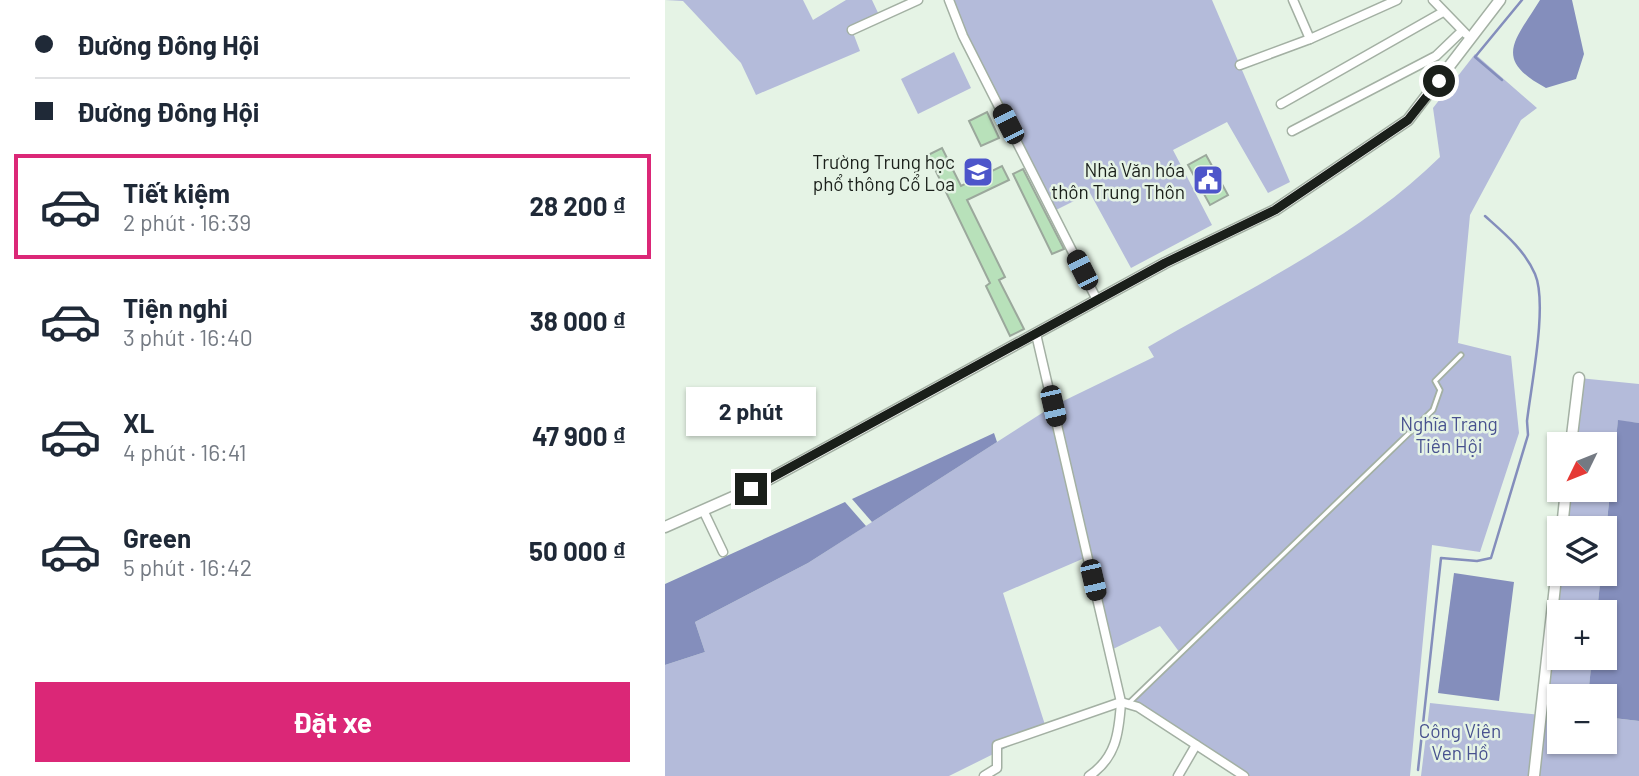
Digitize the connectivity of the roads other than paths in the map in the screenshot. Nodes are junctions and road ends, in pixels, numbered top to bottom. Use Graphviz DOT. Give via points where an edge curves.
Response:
graph roads {
  1 [pos="918,0"];
  2 [pos="949,0"];
  3 [pos="1293,0"];
  4 [pos="1397,0"];
  5 [pos="1433,0"];
  6 [pos="1500,0"];
  7 [pos="1443,12"];
  8 [pos="852,30"];
  9 [pos="1462,31"];
  10 [pos="1310,38"];
  11 [pos="1471,38"];
  12 [pos="1240,65"];
  13 [pos="1281,104"];
  14 [pos="1292,131"];
  15 [pos="1097,300"];
  16 [pos="1036,334"];
  17 [pos="1461,355"];
  18 [pos="1579,378"];
  19 [pos="1572,432"];
  20 [pos="703,510"];
  21 [pos="665,527"];
  22 [pos="723,552"];
  23 [pos="1555,586"];
  24 [pos="1125,703"];
  25 [pos="1196,745"];
  26 [pos="984,776"];
  27 [pos="1089,776"];
  28 [pos="1178,776"];
  29 [pos="1244,776"];
  30 [pos="1534,776"];
  1 -- 8 [label="street"];
  2 -- 15 [label="street"];
  3 -- 10 [label="street"];
  4 -- 10 [label="street"];
  5 -- 7 [label="street"];
  6 -- 11 [label="street"];
  7 -- 9 [label="street"];
  7 -- 13 [label="street"];
  9 -- 11 [label="street"];
  9 -- 14 [label="street" via="1436,56"];
  10 -- 12 [label="street"];
  11 -- 15 [label="street" via="1408,120 1275,210"];
  15 -- 16 [label="street" via="1052,321"];
  16 -- 20 [label="street" via="751,489"];
  16 -- 24 [label="street"];
  17 -- 24 [label="lane" via="1435,381 1440,390 1433,410"];
  18 -- 19 [label="street"];
  20 -- 21 [label="street"];
  20 -- 22 [label="street"];
  23 -- 30 [label="street"];
  24 -- 25 [label="street"];
  24 -- 26 [label="street" via="997,745 997,768"];
  24 -- 27 [label="street" via="1115,748 1104,766"];
  25 -- 28 [label="street"];
  25 -- 29 [label="street"];
}
